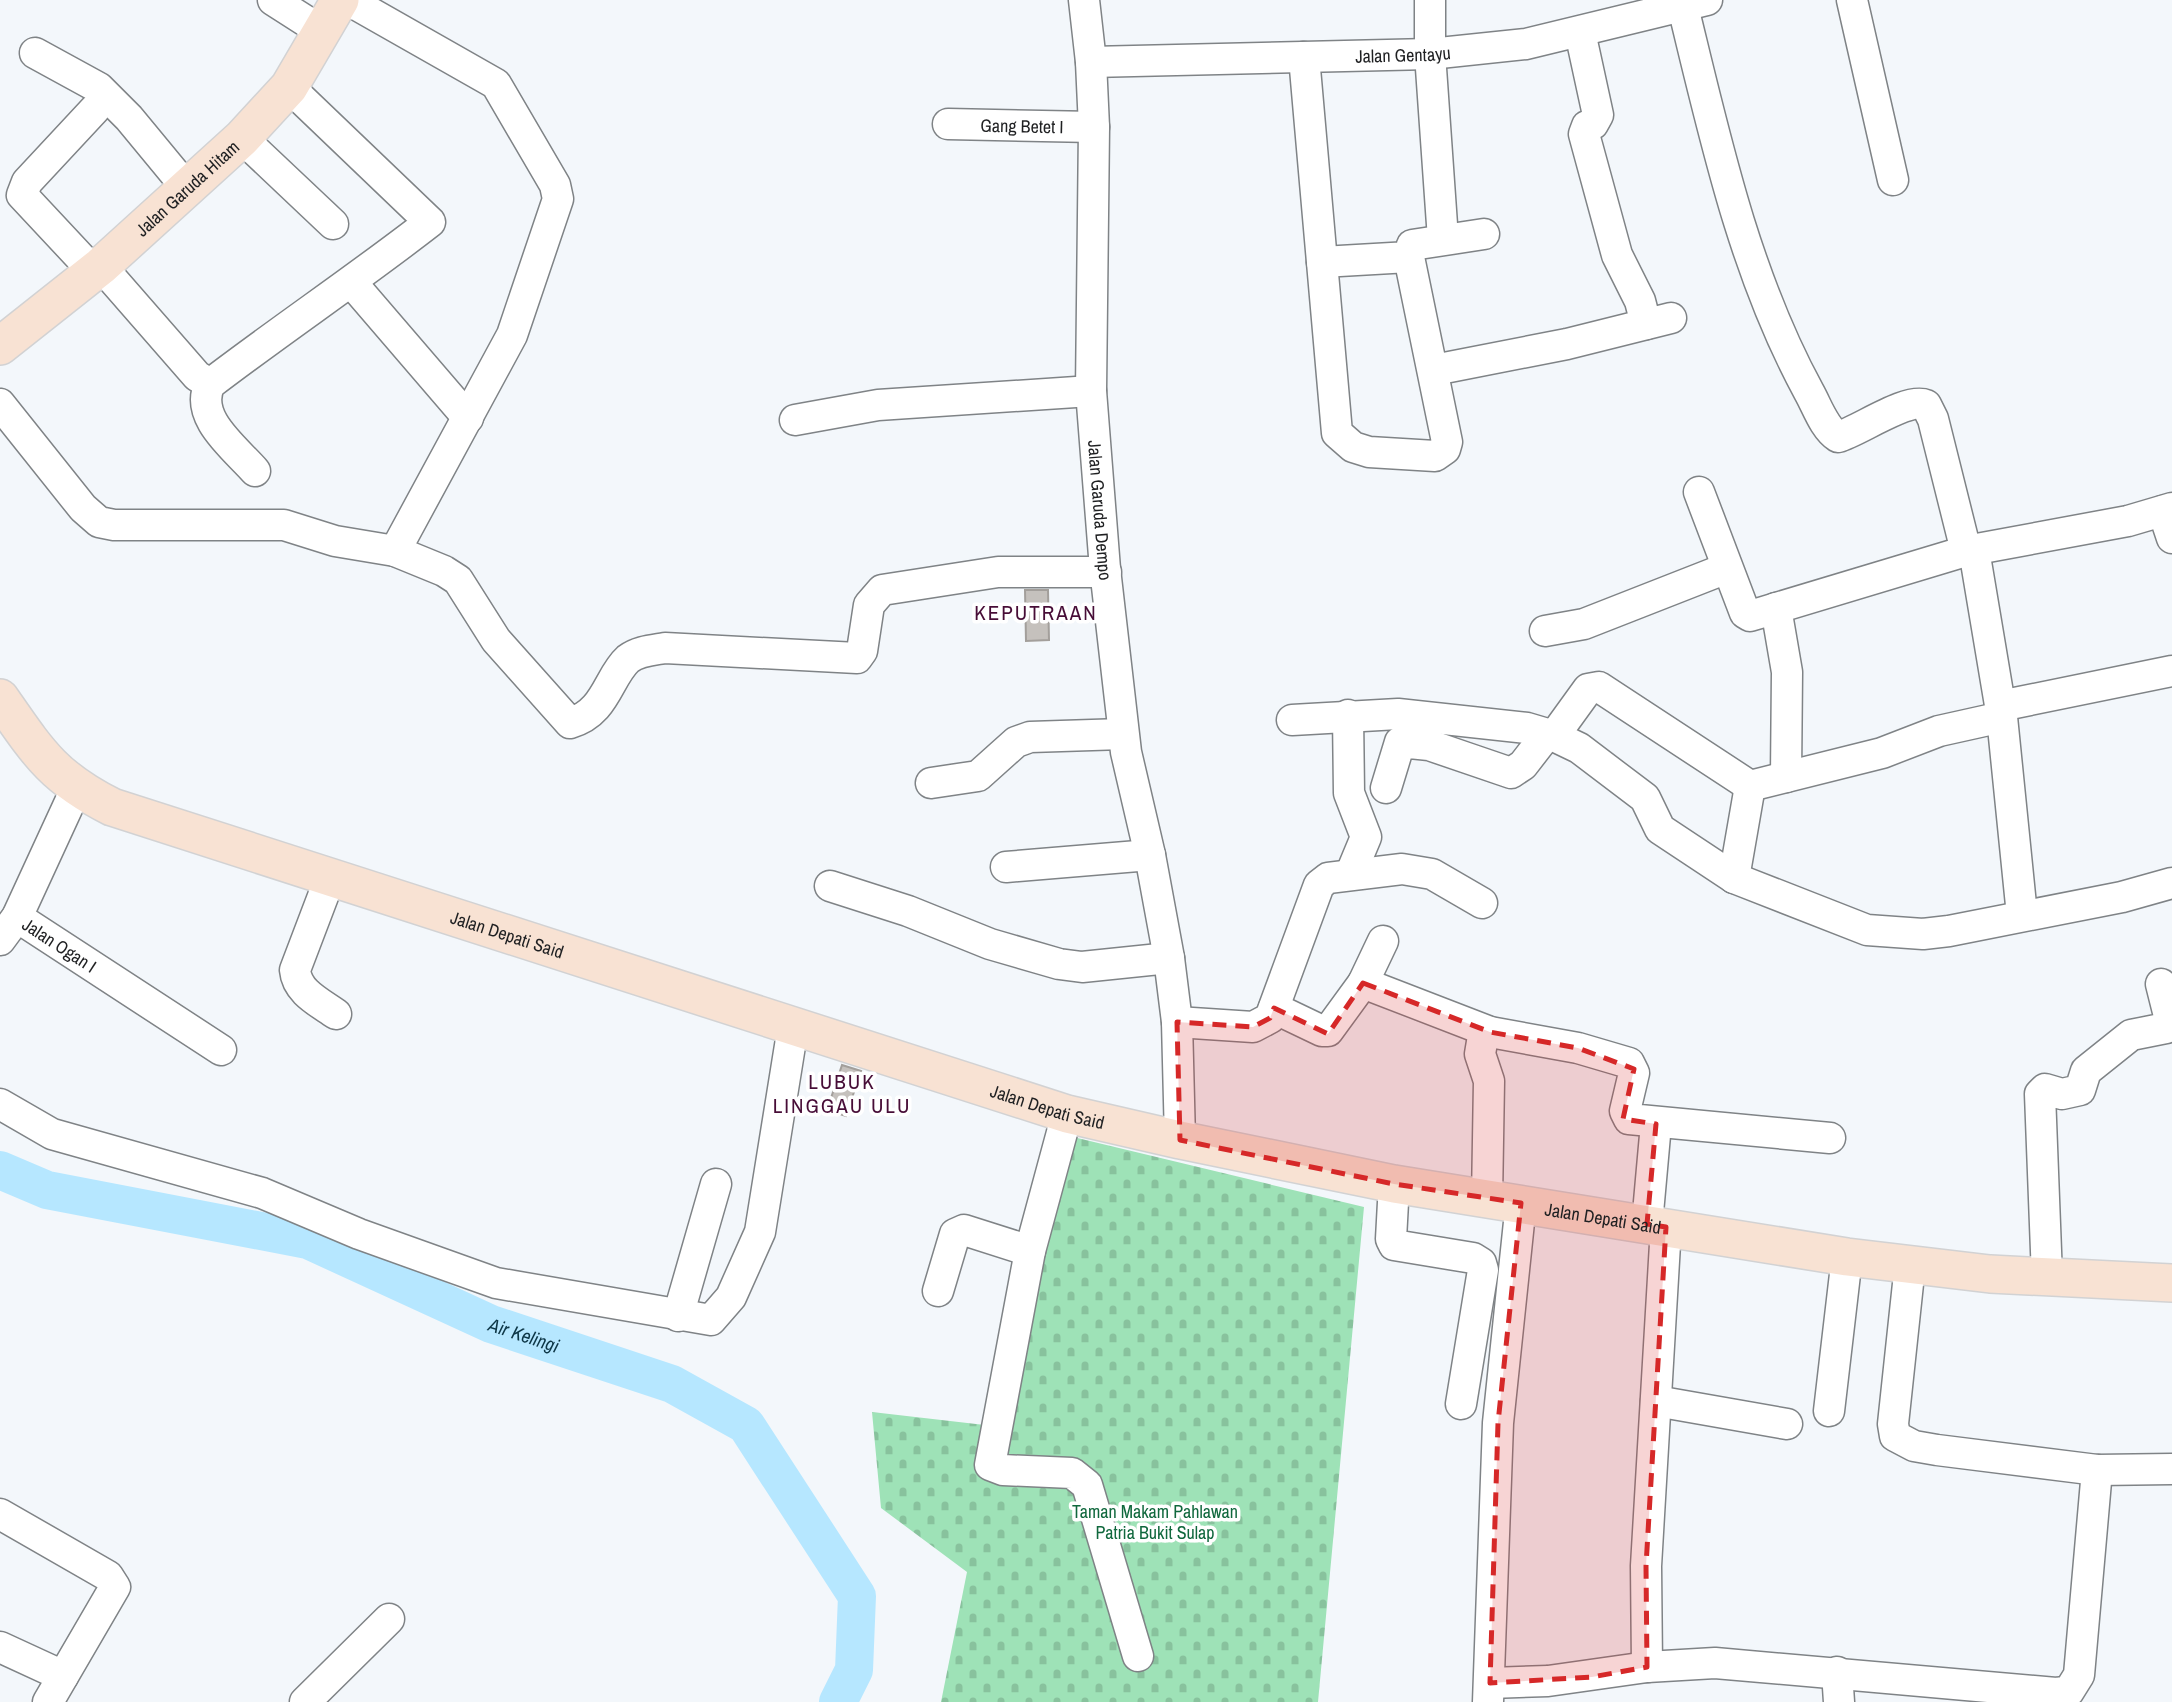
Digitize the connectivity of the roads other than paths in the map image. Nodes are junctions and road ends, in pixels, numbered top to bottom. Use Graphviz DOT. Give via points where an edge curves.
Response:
graph roads {
  1 [pos="273,0"];
  2 [pos="340,0"];
  3 [pos="348,0"];
  4 [pos="1084,0"];
  5 [pos="1430,0"];
  6 [pos="1853,0"];
  7 [pos="1695,4"];
  8 [pos="323,32"];
  9 [pos="1580,32"];
  10 [pos="35,54"];
  11 [pos="1430,54"];
  12 [pos="1304,57"];
  13 [pos="1091,62"];
  14 [pos="289,87"];
  15 [pos="95,109"];
  16 [pos="948,124"];
  17 [pos="1094,127"];
  18 [pos="242,138"];
  19 [pos="1893,180"];
  20 [pos="186,187"];
  21 [pos="333,224"];
  22 [pos="1485,234"];
  23 [pos="1443,239"];
  24 [pos="1409,257"];
  25 [pos="1322,262"];
  26 [pos="98,269"];
  27 [pos="352,283"];
  28 [pos="0,346"];
  29 [pos="1434,370"];
  30 [pos="209,384"];
  31 [pos="1091,391"];
  32 [pos="0,404"];
  33 [pos="468,418"];
  34 [pos="794,420"];
  35 [pos="255,471"];
  36 [pos="1699,492"];
  37 [pos="2169,519"];
  38 [pos="395,551"];
  39 [pos="1970,551"];
  40 [pos="1727,568"];
  41 [pos="1106,572"];
  42 [pos="1776,608"];
  43 [pos="1545,632"];
  44 [pos="2172,671"];
  45 [pos="0,698"];
  46 [pos="2001,712"];
  47 [pos="1348,715"];
  48 [pos="1292,720"];
  49 [pos="1399,728"];
  50 [pos="1123,734"];
  51 [pos="1551,735"];
  52 [pos="1786,777"];
  53 [pos="931,783"];
  54 [pos="1750,786"];
  55 [pos="1386,788"];
  56 [pos="76,789"];
  57 [pos="1150,855"];
  58 [pos="1006,867"];
  59 [pos="1351,873"];
  60 [pos="330,878"];
  61 [pos="1734,878"];
  62 [pos="2172,883"];
  63 [pos="830,886"];
  64 [pos="1482,903"];
  65 [pos="2022,915"];
  66 [pos="9,928"];
  67 [pos="1383,941"];
  68 [pos="1169,958"];
  69 [pos="1363,983"];
  70 [pos="2161,984"];
  71 [pos="1274,1008"];
  72 [pos="336,1014"];
  73 [pos="1177,1022"];
  74 [pos="793,1027"];
  75 [pos="1490,1032"];
  76 [pos="221,1050"];
  77 [pos="0,1104"];
  78 [pos="1067,1114"];
  79 [pos="1656,1124"];
  80 [pos="1830,1138"];
  81 [pos="1180,1140"];
  82 [pos="716,1184"];
  83 [pos="1394,1184"];
  84 [pos="1504,1201"];
  85 [pos="1657,1225"];
  86 [pos="1030,1251"];
  87 [pos="1847,1257"];
  88 [pos="1910,1265"];
  89 [pos="2047,1277"];
  90 [pos="2172,1283"];
  91 [pos="939,1291"];
  92 [pos="678,1316"];
  93 [pos="1656,1401"];
  94 [pos="1461,1404"];
  95 [pos="1829,1411"];
  96 [pos="1787,1424"];
  97 [pos="2172,1469"];
  98 [pos="2097,1470"];
  99 [pos="0,1514"];
  100 [pos="389,1619"];
  101 [pos="0,1647"];
  102 [pos="1138,1656"];
  103 [pos="1647,1667"];
  104 [pos="1837,1672"];
  105 [pos="63,1676"];
  106 [pos="1489,1692"];
  107 [pos="2070,1697"];
  108 [pos="48,1702"];
  109 [pos="305,1702"];
  110 [pos="1839,1702"];
  1 -- 8 [label="street"];
  2 -- 8 [label="main road, Jalan Garuda Hitam"];
  3 -- 33 [label="street" via="496,84 558,193 556,212 523,308"];
  4 -- 13 [label="street, Jalan Garuda Dempo"];
  5 -- 11 [label="street"];
  6 -- 19 [label="street"];
  7 -- 9 [label="street, Jalan Gentayu"];
  7 -- 39 [label="street" via="1712,126 1753,270 1798,372 1838,437 1904,407 1920,402 1926,405"];
  8 -- 14 [label="main road, Jalan Garuda Hitam"];
  9 -- 11 [label="street, Jalan Gentayu" via="1526,44"];
  9 -- 29 [label="street" via="1598,115 1584,134 1617,255 1640,301 1658,321"];
  10 -- 20 [label="street" via="99,88"];
  11 -- 12 [label="street, Jalan Gentayu"];
  11 -- 23 [label="street"];
  12 -- 13 [label="street, Jalan Gentayu"];
  12 -- 25 [label="street"];
  13 -- 17 [label="street, Jalan Garuda Dempo"];
  14 -- 18 [label="main road, Jalan Garuda Hitam"];
  14 -- 27 [label="street" via="430,222"];
  15 -- 26 [label="street" via="27,182 22,195"];
  16 -- 17 [label="street, Gang Betet I"];
  17 -- 31 [label="street, Jalan Garuda Dempo"];
  18 -- 20 [label="main road, Jalan Garuda Hitam"];
  18 -- 21 [label="street"];
  20 -- 26 [label="main road, Jalan Garuda Hitam"];
  22 -- 23 [label="street"];
  23 -- 24 [label="street" via="1412,245"];
  24 -- 25 [label="street"];
  24 -- 29 [label="street"];
  25 -- 29 [label="street" via="1337,433 1343,441 1369,453 1435,456 1445,449"];
  26 -- 28 [label="main road, Jalan Garuda Hitam"];
  26 -- 30 [label="street"];
  27 -- 30 [label="street"];
  27 -- 33 [label="street"];
  30 -- 35 [label="street" via="208,417"];
  31 -- 34 [label="street" via="878,405"];
  31 -- 41 [label="street, Jalan Garuda Dempo"];
  32 -- 38 [label="street" via="99,522 284,525 335,541"];
  33 -- 38 [label="street"];
  36 -- 40 [label="street"];
  37 -- 39 [label="street" via="2128,521"];
  38 -- 41 [label="street" via="458,580 496,640 570,723 602,699 627,660 636,655 665,648 857,658 869,605 882,590 998,572"];
  39 -- 42 [label="street"];
  39 -- 46 [label="street"];
  40 -- 42 [label="street" via="1747,615"];
  40 -- 43 [label="street" via="1595,620"];
  41 -- 50 [label="street, Jalan Garuda Dempo"];
  42 -- 52 [label="street" via="1787,672"];
  44 -- 46 [label="street"];
  45 -- 56 [label="main road, Jalan Depati Said" via="52,768"];
  46 -- 52 [label="street" via="1890,750"];
  46 -- 65 [label="street"];
  47 -- 48 [label="street"];
  47 -- 49 [label="street"];
  47 -- 59 [label="street" via="1349,793 1366,837"];
  49 -- 51 [label="street" via="1527,727"];
  49 -- 51 [label="street" via="1429,745 1511,773"];
  49 -- 55 [label="street"];
  50 -- 53 [label="street" via="1030,737 1016,743 978,776"];
  50 -- 57 [label="street, Jalan Garuda Dempo"];
  51 -- 54 [label="street" via="1588,689 1599,687"];
  51 -- 61 [label="street" via="1578,748 1645,798 1660,829"];
  52 -- 54 [label="street"];
  54 -- 61 [label="street"];
  56 -- 60 [label="main road, Jalan Depati Said" via="134,814"];
  56 -- 66 [label="street, Jalan Ogan I"];
  57 -- 58 [label="street"];
  57 -- 68 [label="street, Jalan Garuda Dempo"];
  59 -- 64 [label="street" via="1402,869 1432,874"];
  59 -- 71 [label="street" via="1319,885"];
  60 -- 72 [label="street" via="295,970 296,982 303,990"];
  60 -- 74 [label="main road, Jalan Depati Said"];
  61 -- 65 [label="street" via="1867,930 1923,934"];
  62 -- 65 [label="street"];
  63 -- 68 [label="street" via="1059,964 1082,967"];
  66 -- 76 [label="street, Jalan Ogan I"];
  67 -- 69 [label="street"];
  68 -- 73 [label="street, Jalan Garuda Dempo"];
  69 -- 71 [label="street" via="1328,1031"];
  69 -- 75 [label="street"];
  70 -- 89 [label="street" via="2170,1020 2166,1028 2131,1035 2086,1071 2080,1090 2062,1094 2045,1089 2040,1094"];
  71 -- 73 [label="street" via="1270,1018 1253,1027"];
  73 -- 81 [label="street, Jalan Garuda Dempo"];
  74 -- 78 [label="main road, Jalan Depati Said"];
  74 -- 92 [label="street" via="760,1232 723,1310 711,1320"];
  75 -- 79 [label="street" via="1578,1048 1629,1063 1634,1073 1625,1111 1629,1119"];
  75 -- 84 [label="street" via="1480,1054 1489,1081"];
  77 -- 92 [label="street" via="52,1134 262,1193 496,1283"];
  78 -- 81 [label="main road, Jalan Depati Said"];
  78 -- 86 [label="street"];
  79 -- 80 [label="street"];
  79 -- 85 [label="street"];
  81 -- 83 [label="main road, Jalan Depati Said"];
  82 -- 92 [label="street"];
  83 -- 84 [label="main road, Jalan Depati Said"];
  83 -- 94 [label="street" via="1394,1245 1481,1263"];
  84 -- 85 [label="main road, Jalan Depati Said"];
  84 -- 106 [label="street"];
  85 -- 87 [label="main road, Jalan Depati Said"];
  85 -- 93 [label="street"];
  86 -- 91 [label="street" via="964,1230 955,1234"];
  86 -- 102 [label="street" via="990,1465 1003,1471 1072,1474 1087,1485"];
  87 -- 88 [label="main road, Jalan Depati Said"];
  87 -- 95 [label="street"];
  88 -- 89 [label="main road, Jalan Depati Said"];
  88 -- 98 [label="street" via="1895,1436 1937,1450"];
  89 -- 90 [label="main road, Jalan Depati Said"];
  93 -- 96 [label="street"];
  93 -- 103 [label="street" via="1646,1566"];
  97 -- 98 [label="street"];
  98 -- 107 [label="street" via="2079,1675"];
  99 -- 105 [label="street" via="114,1583 111,1599"];
  100 -- 109 [label="street"];
  101 -- 105 [label="street"];
  103 -- 104 [label="street" via="1715,1663"];
  103 -- 106 [label="street"];
  104 -- 107 [label="street"];
  104 -- 110 [label="street"];
  105 -- 108 [label="street"];
}
